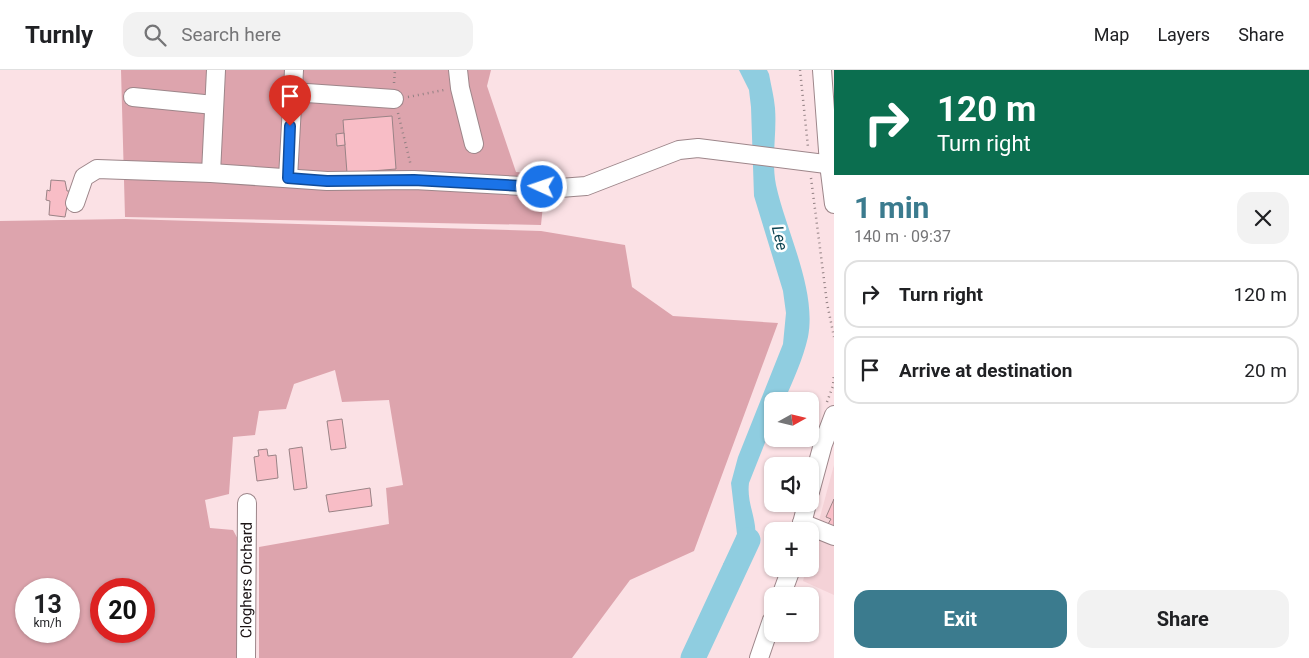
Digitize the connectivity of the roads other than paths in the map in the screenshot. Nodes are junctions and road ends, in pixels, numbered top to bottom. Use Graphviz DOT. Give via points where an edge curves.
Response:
graph roads {
  1 [pos="216,70"];
  2 [pos="294,70"];
  3 [pos="822,70"];
  4 [pos="459,79"];
  5 [pos="292,92"];
  6 [pos="133,97"];
  7 [pos="394,99"];
  8 [pos="214,105"];
  9 [pos="474,144"];
  10 [pos="831,164"];
  11 [pos="211,173"];
  12 [pos="288,178"];
  13 [pos="75,203"];
  14 [pos="834,204"];
  15 [pos="834,415"];
  16 [pos="819,459"];
  17 [pos="247,503"];
  18 [pos="819,532"];
  19 [pos="834,536"];
  20 [pos="764,642"];
  21 [pos="246,658"];
  22 [pos="759,658"];
  1 -- 8 [label="street"];
  2 -- 5 [label="street"];
  3 -- 10 [label="street"];
  4 -- 9 [label="street"];
  5 -- 7 [label="street"];
  5 -- 12 [label="street"];
  6 -- 8 [label="street"];
  8 -- 11 [label="street"];
  10 -- 12 [label="street" via="810,164 713,149 679,150 586,186 560,188 414,180"];
  10 -- 14 [label="street"];
  11 -- 12 [label="street"];
  11 -- 13 [label="street" via="97,169 84,177"];
  15 -- 16 [label="street"];
  17 -- 21 [label="street, Cloghers Orchard"];
  18 -- 19 [label="street"];
  20 -- 22 [label="street"];
}
